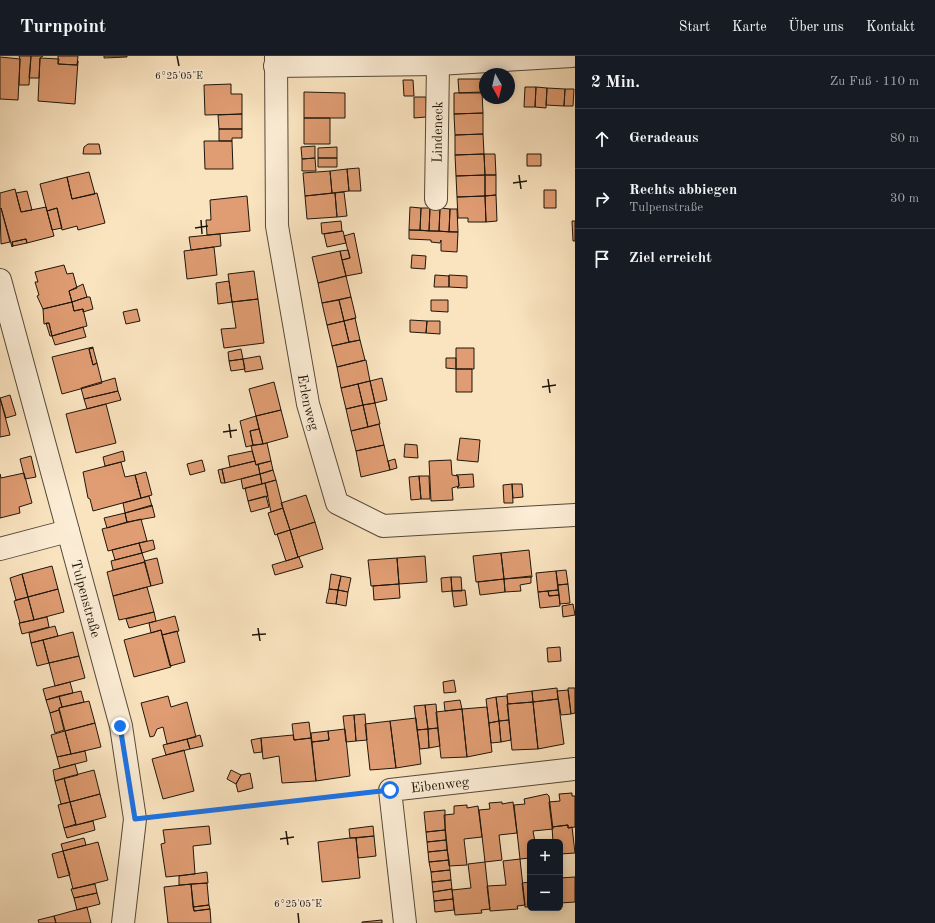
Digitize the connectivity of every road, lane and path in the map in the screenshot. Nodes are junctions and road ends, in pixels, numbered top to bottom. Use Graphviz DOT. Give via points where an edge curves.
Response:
graph roads {
  1 [pos="572,56"];
  2 [pos="400,60"];
  3 [pos="275,61"];
  4 [pos="438,64"];
  5 [pos="436,199"];
  6 [pos="0,280"];
  7 [pos="575,515"];
  8 [pos="68,531"];
  9 [pos="0,550"];
  10 [pos="575,769"];
  11 [pos="390,790"];
  12 [pos="135,819"];
  13 [pos="123,923"];
  14 [pos="405,923"];
  1 -- 4 [label="street"];
  2 -- 3 [label="street"];
  2 -- 4 [label="street"];
  3 -- 7 [label="street, Erlenweg" via="277,226 308,404 337,503 383,526"];
  4 -- 5 [label="street, Lindeneck"];
  6 -- 8 [label="street, Tulpenstraße"];
  8 -- 9 [label="street"];
  8 -- 12 [label="street, Tulpenstraße" via="120,726"];
  10 -- 11 [label="street, Eibenweg"];
  11 -- 12 [label="path"];
  11 -- 14 [label="street, Eibenweg"];
  12 -- 13 [label="street, Tulpenstraße"];
}
